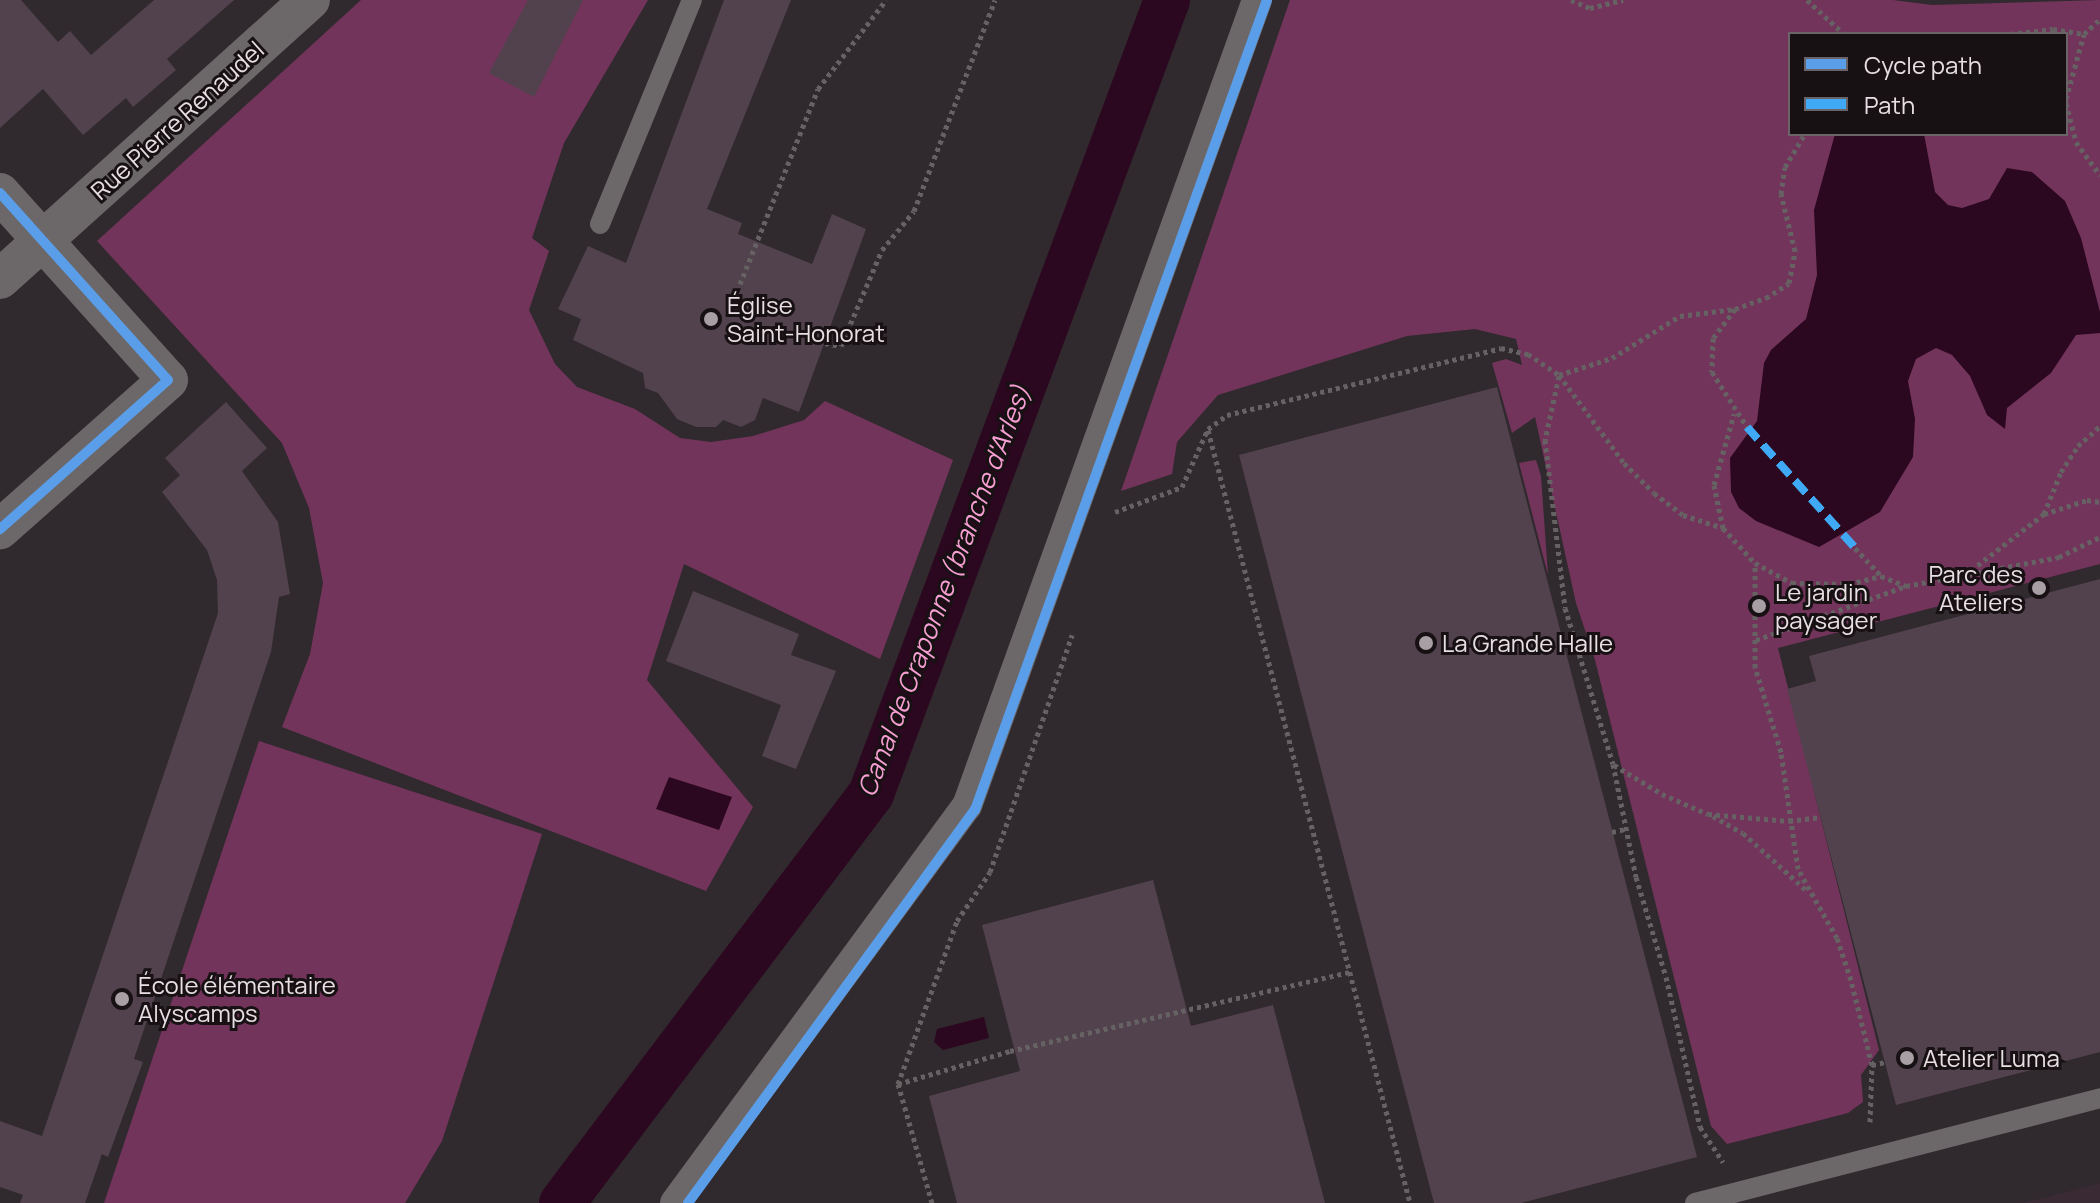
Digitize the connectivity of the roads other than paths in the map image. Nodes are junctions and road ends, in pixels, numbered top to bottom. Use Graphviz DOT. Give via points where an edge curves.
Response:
graph roads {
  1 [pos="310,0"];
  2 [pos="692,0"];
  3 [pos="1257,0"];
  4 [pos="0,193"];
  5 [pos="600,224"];
  6 [pos="43,241"];
  7 [pos="0,279"];
  8 [pos="0,529"];
  9 [pos="2100,1098"];
  10 [pos="675,1203"];
  11 [pos="1695,1203"];
  1 -- 6 [label="street, Rue Pierre Renaudel"];
  2 -- 5 [label="lane"];
  3 -- 10 [label="street" via="967,806"];
  4 -- 6 [label="street"];
  6 -- 7 [label="street, Rue Pierre Renaudel"];
  6 -- 8 [label="street" via="168,380"];
  9 -- 11 [label="lane"];
}
